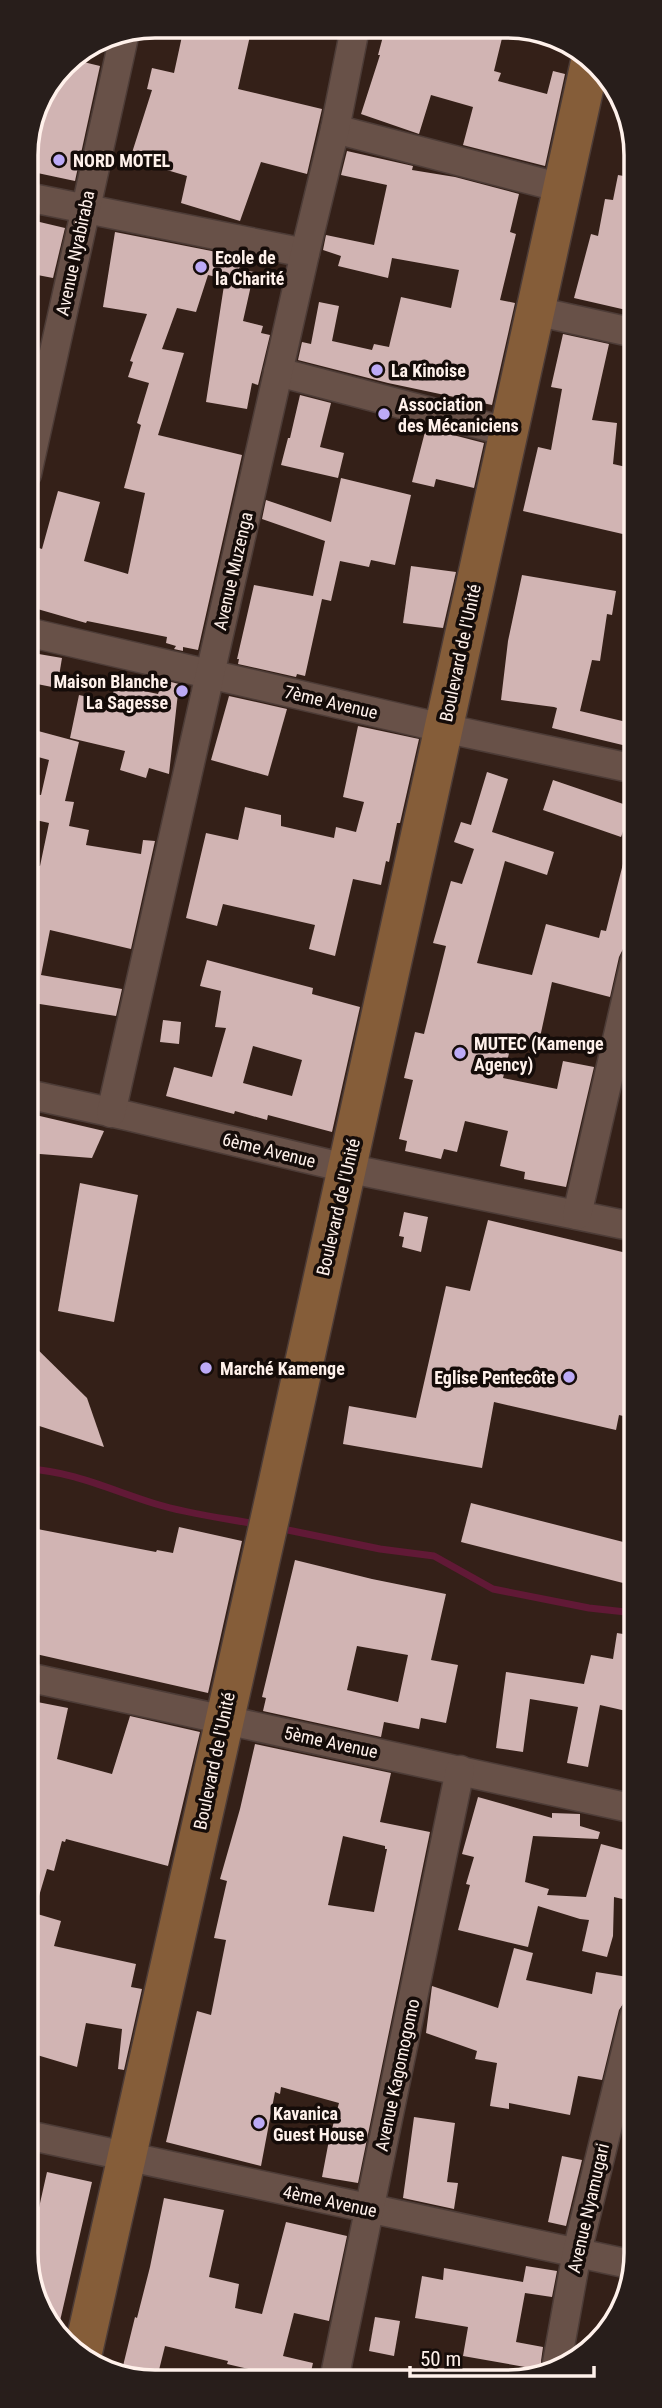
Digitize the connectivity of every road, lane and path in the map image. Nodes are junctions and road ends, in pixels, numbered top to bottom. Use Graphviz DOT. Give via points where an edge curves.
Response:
graph roads {
  1 [pos="353,38"];
  2 [pos="122,44"];
  3 [pos="588,72"];
  4 [pos="335,129"];
  5 [pos="562,188"];
  6 [pos="39,200"];
  7 [pos="84,210"];
  8 [pos="305,253"];
  9 [pos="535,310"];
  10 [pos="624,330"];
  11 [pos="278,372"];
  12 [pos="39,419"];
  13 [pos="508,432"];
  14 [pos="39,635"];
  15 [pos="210,674"];
  16 [pos="443,728"];
  17 [pos="624,767"];
  18 [pos="624,1012"];
  19 [pos="39,1097"];
  20 [pos="111,1113"];
  21 [pos="346,1168"];
  22 [pos="578,1215"];
  23 [pos="623,1225"];
  24 [pos="38,1679"];
  25 [pos="223,1719"];
  26 [pos="460,1770"];
  27 [pos="623,1806"];
  28 [pos="623,2063"];
  29 [pos="38,2138"];
  30 [pos="127,2158"];
  31 [pos="369,2210"];
  32 [pos="577,2252"];
  33 [pos="623,2262"];
  34 [pos="85,2345"];
  35 [pos="558,2357"];
  36 [pos="336,2370"];
  1 -- 4 [label="street, Avenue Muzenga"];
  2 -- 7 [label="street, Avenue Nyabiraba"];
  3 -- 5 [label="street, Boulevard de l'Unité"];
  4 -- 5 [label="street"];
  4 -- 8 [label="street, Avenue Muzenga"];
  5 -- 9 [label="street, Boulevard de l'Unité"];
  6 -- 7 [label="street"];
  7 -- 8 [label="street"];
  7 -- 12 [label="street, Avenue Nyabiraba"];
  8 -- 11 [label="street, Avenue Muzenga"];
  9 -- 10 [label="street"];
  9 -- 13 [label="street, Boulevard de l'Unité"];
  11 -- 13 [label="street"];
  11 -- 15 [label="street, Avenue Muzenga"];
  13 -- 16 [label="street, Boulevard de l'Unité"];
  14 -- 15 [label="street, 7ème Avenue"];
  15 -- 16 [label="street, 7ème Avenue"];
  15 -- 20 [label="street, Avenue Muzenga"];
  16 -- 17 [label="street, 7ème Avenue"];
  16 -- 21 [label="street, Boulevard de l'Unité"];
  18 -- 22 [label="street"];
  19 -- 20 [label="street, 6ème Avenue"];
  20 -- 21 [label="street, 6ème Avenue"];
  21 -- 22 [label="street, 6ème Avenue"];
  21 -- 25 [label="street, Boulevard de l'Unité"];
  22 -- 23 [label="street, 6ème Avenue"];
  24 -- 25 [label="street, 5ème Avenue"];
  25 -- 26 [label="street, 5ème Avenue"];
  25 -- 30 [label="street, Boulevard de l'Unité"];
  26 -- 27 [label="street, 5ème Avenue"];
  26 -- 31 [label="street, Avenue Kagomogomo"];
  28 -- 32 [label="street, Avenue Nyamugari"];
  29 -- 30 [label="street, 4ème Avenue"];
  30 -- 31 [label="street, 4ème Avenue"];
  30 -- 34 [label="street, Boulevard de l'Unité"];
  31 -- 32 [label="street, 4ème Avenue"];
  31 -- 36 [label="street, Avenue Kagomogomo"];
  32 -- 33 [label="street, 4ème Avenue"];
  32 -- 35 [label="street, Avenue Nyamugari"];
}
